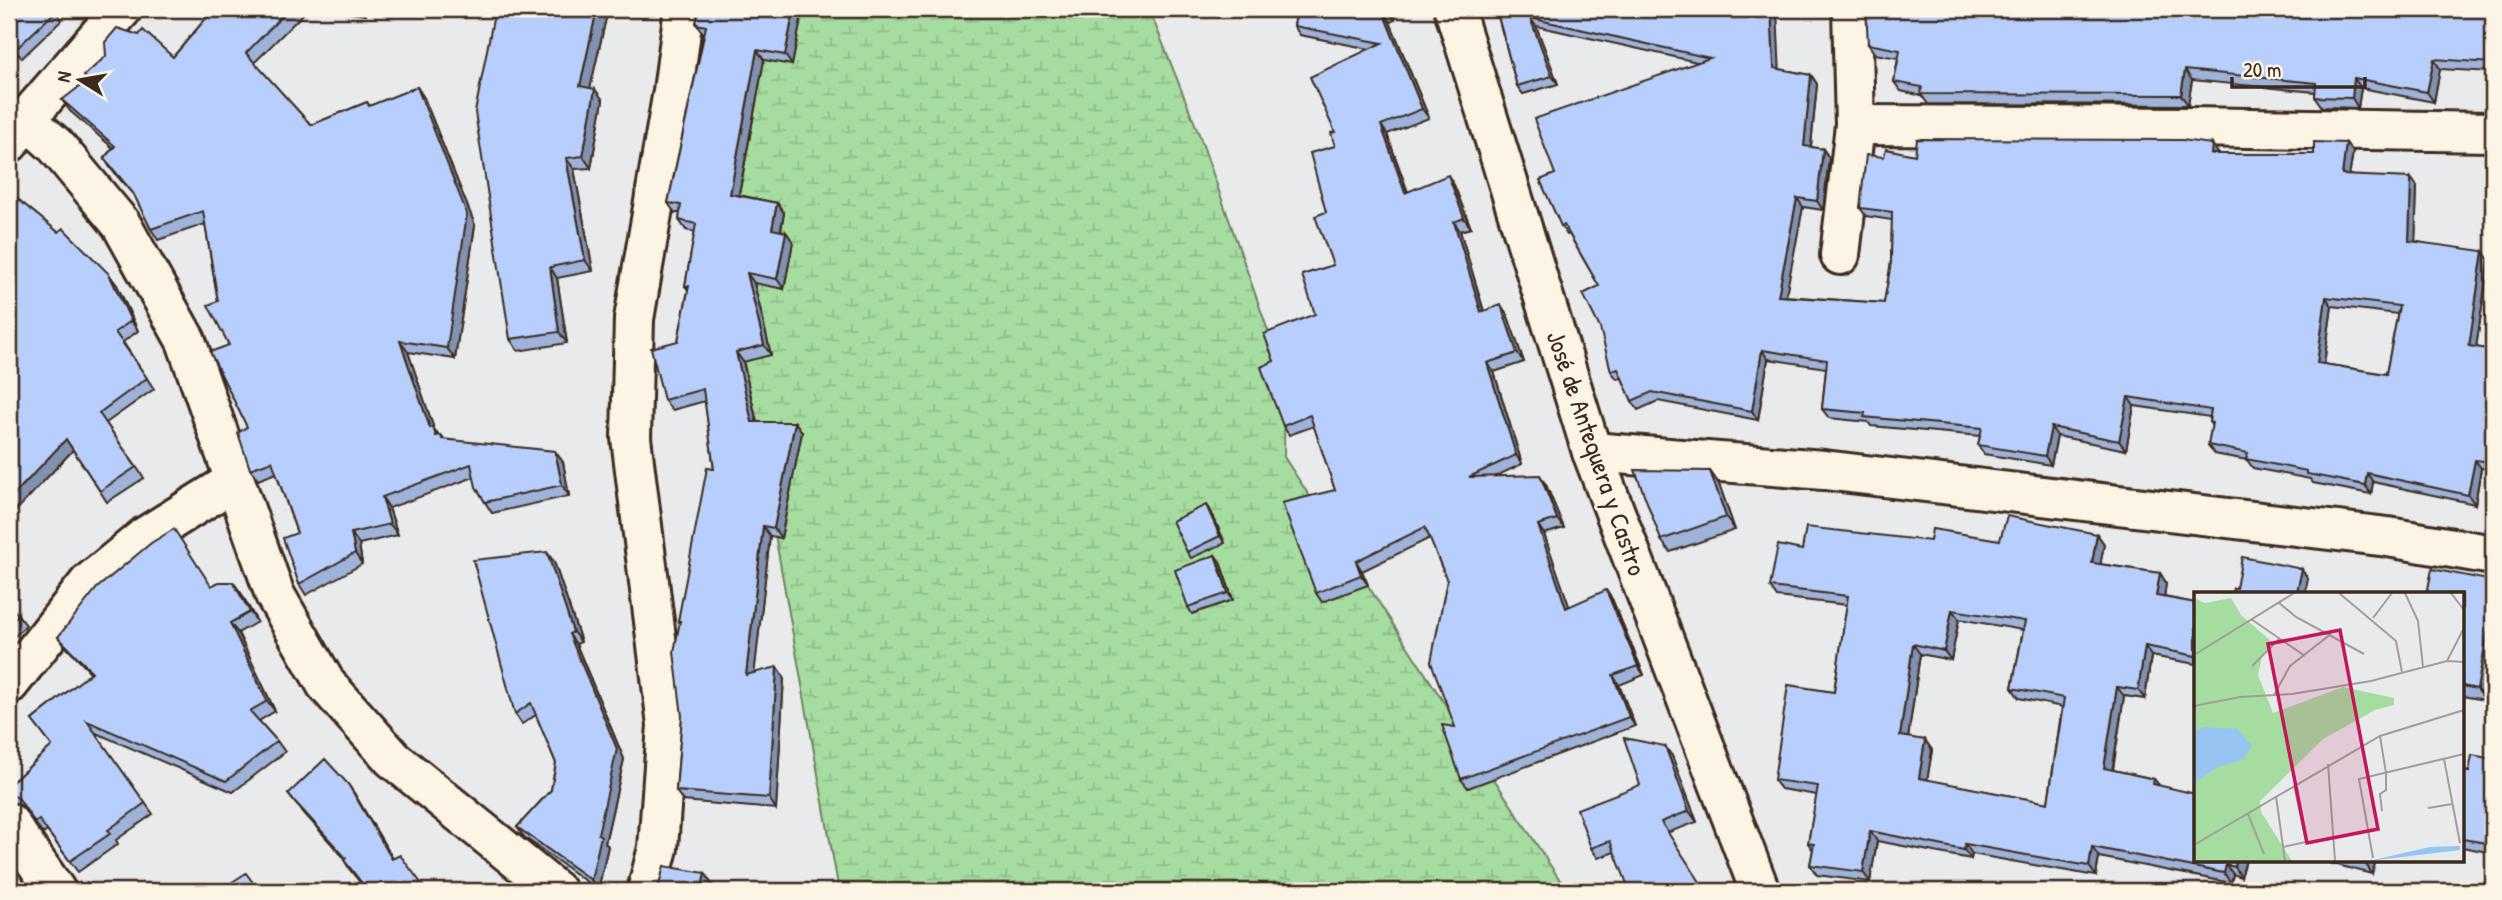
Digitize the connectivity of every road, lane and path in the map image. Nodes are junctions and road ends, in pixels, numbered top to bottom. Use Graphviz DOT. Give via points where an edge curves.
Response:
graph roads {
  1 [pos="122,9"];
  2 [pos="684,9"];
  3 [pos="1454,9"];
  4 [pos="1852,9"];
  5 [pos="1855,125"];
  6 [pos="18,131"];
  7 [pos="2493,132"];
  8 [pos="1840,255"];
  9 [pos="1592,452"];
  10 [pos="234,481"];
  11 [pos="2493,555"];
  12 [pos="9,684"];
  13 [pos="9,822"];
  14 [pos="56,891"];
  15 [pos="556,891"];
  16 [pos="647,891"];
  17 [pos="1760,891"];
  1 -- 6 [label="street"];
  2 -- 16 [label="street" via="634,318 631,438 667,725 657,848"];
  3 -- 9 [label="street, José de Antequera y Castro"];
  4 -- 5 [label="street"];
  5 -- 7 [label="street"];
  5 -- 8 [label="street"];
  6 -- 10 [label="street" via="56,146 121,224 186,341"];
  9 -- 11 [label="street" via="1824,470 2388,537"];
  9 -- 17 [label="street, José de Antequera y Castro"];
  10 -- 12 [label="street" via="146,536 89,583"];
  10 -- 15 [label="street" via="275,595 326,684 393,760"];
  13 -- 14 [label="street"];
}
